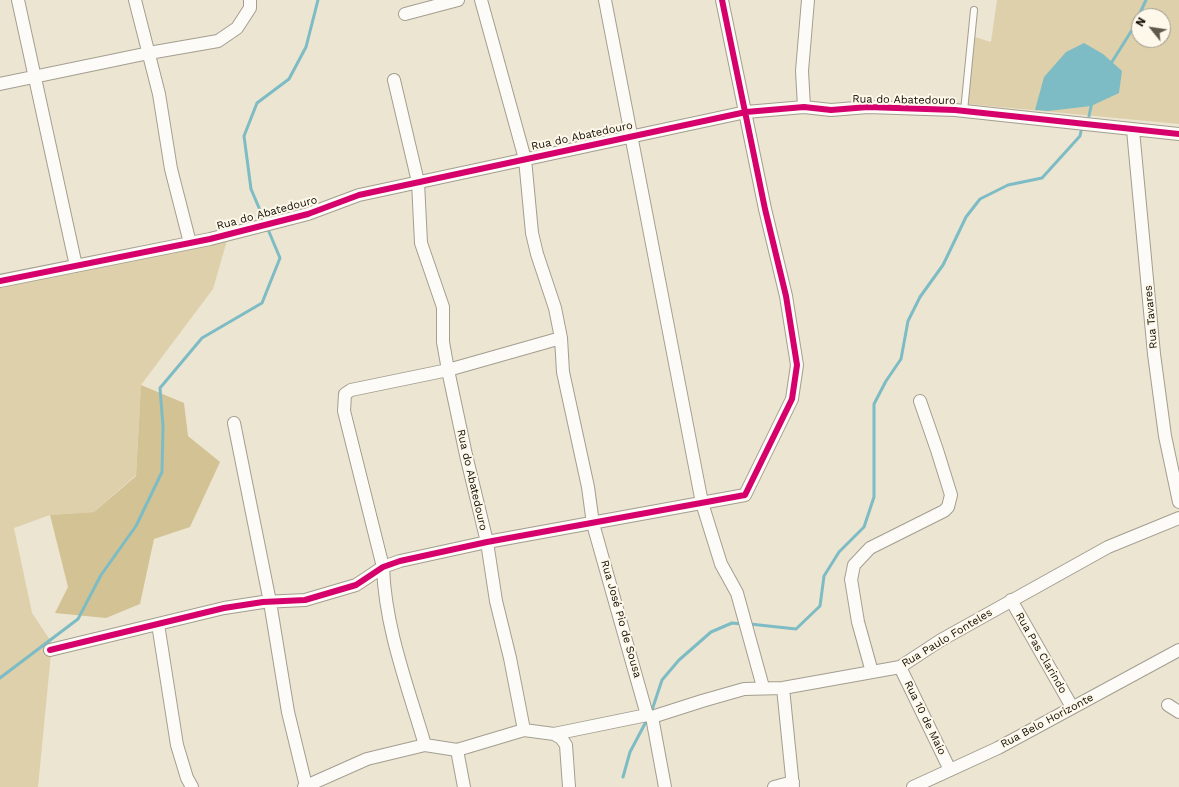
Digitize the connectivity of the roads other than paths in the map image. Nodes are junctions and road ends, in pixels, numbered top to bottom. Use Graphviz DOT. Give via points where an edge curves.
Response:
graph roads {
  1 [pos="18,0"];
  2 [pos="135,0"];
  3 [pos="250,0"];
  4 [pos="458,0"];
  5 [pos="481,0"];
  6 [pos="605,0"];
  7 [pos="722,0"];
  8 [pos="808,0"];
  9 [pos="974,10"];
  10 [pos="405,14"];
  11 [pos="148,53"];
  12 [pos="36,76"];
  13 [pos="394,80"];
  14 [pos="0,84"];
  15 [pos="804,107"];
  16 [pos="964,111"];
  17 [pos="746,112"];
  18 [pos="1133,130"];
  19 [pos="1179,134"];
  20 [pos="630,136"];
  21 [pos="525,159"];
  22 [pos="418,182"];
  23 [pos="190,243"];
  24 [pos="76,266"];
  25 [pos="0,281"];
  26 [pos="561,338"];
  27 [pos="448,370"];
  28 [pos="920,402"];
  29 [pos="234,423"];
  30 [pos="1179,502"];
  31 [pos="702,503"];
  32 [pos="1179,518"];
  33 [pos="594,524"];
  34 [pos="487,542"];
  35 [pos="383,567"];
  36 [pos="1011,600"];
  37 [pos="270,602"];
  38 [pos="158,624"];
  39 [pos="50,650"];
  40 [pos="1179,650"];
  41 [pos="900,667"];
  42 [pos="872,672"];
  43 [pos="763,687"];
  44 [pos="783,688"];
  45 [pos="1168,705"];
  46 [pos="1072,707"];
  47 [pos="1179,712"];
  48 [pos="650,716"];
  49 [pos="524,730"];
  50 [pos="554,734"];
  51 [pos="425,745"];
  52 [pos="457,750"];
  53 [pos="950,770"];
  54 [pos="793,785"];
  55 [pos="305,786"];
  56 [pos="192,787"];
  57 [pos="464,787"];
  58 [pos="569,787"];
  59 [pos="665,787"];
  60 [pos="774,787"];
  61 [pos="913,787"];
  1 -- 12 [label="street"];
  2 -- 11 [label="street"];
  3 -- 11 [label="street" via="250,8 237,28 218,41"];
  4 -- 10 [label="street"];
  5 -- 21 [label="street, Rua José Pio de Sousa"];
  6 -- 20 [label="street"];
  7 -- 17 [label="street"];
  8 -- 15 [label="street" via="802,71"];
  9 -- 16 [label="lane"];
  11 -- 12 [label="street"];
  11 -- 23 [label="street"];
  12 -- 14 [label="street"];
  12 -- 24 [label="street"];
  13 -- 22 [label="street, Rua do Abatedouro"];
  15 -- 16 [label="street, Rua do Abatedouro" via="831,110 868,107"];
  15 -- 17 [label="street, Rua do Abatedouro"];
  16 -- 18 [label="street, Rua do Abatedouro"];
  17 -- 20 [label="street, Rua do Abatedouro"];
  17 -- 31 [label="street" via="765,209 786,296 797,365 792,400 746,495"];
  18 -- 19 [label="street, Rua do Abatedouro"];
  18 -- 30 [label="street, Rua Tavares" via="1154,354 1165,436"];
  20 -- 21 [label="street, Rua do Abatedouro"];
  20 -- 31 [label="street"];
  21 -- 22 [label="street, Rua do Abatedouro"];
  21 -- 26 [label="street, Rua José Pio de Sousa" via="532,233 556,308"];
  22 -- 23 [label="street, Rua do Abatedouro" via="359,195 308,214"];
  22 -- 27 [label="street, Rua do Abatedouro" via="421,243 443,307 443,342"];
  23 -- 24 [label="street, Rua do Abatedouro"];
  24 -- 25 [label="street, Rua do Abatedouro"];
  26 -- 27 [label="street"];
  26 -- 33 [label="street, Rua José Pio de Sousa" via="563,372"];
  27 -- 34 [label="street, Rua do Abatedouro"];
  27 -- 35 [label="street" via="351,390 345,394 344,411"];
  28 -- 42 [label="street" via="951,495 950,502 944,511 870,548 854,565 851,579 858,622"];
  29 -- 37 [label="street"];
  31 -- 33 [label="street"];
  31 -- 43 [label="street" via="721,564 737,593"];
  32 -- 36 [label="street, Rua Paulo Fonteles" via="1108,547"];
  33 -- 34 [label="street"];
  33 -- 48 [label="street, Rua José Pio de Sousa"];
  34 -- 35 [label="street"];
  34 -- 49 [label="street, Rua do Abatedouro" via="496,601"];
  35 -- 37 [label="street" via="356,585 305,600"];
  35 -- 51 [label="street" via="383,589 390,627"];
  36 -- 41 [label="street, Rua Paulo Fonteles"];
  36 -- 46 [label="street, Rua Pas Clarindo"];
  37 -- 38 [label="street" via="224,608"];
  37 -- 55 [label="street" via="288,712"];
  38 -- 39 [label="street"];
  38 -- 56 [label="street" via="177,745"];
  40 -- 46 [label="street, Rua Belo Horizonte"];
  41 -- 42 [label="street, Rua Paulo Fonteles"];
  41 -- 53 [label="street, Rua 10 de Maio"];
  42 -- 44 [label="street, Rua Paulo Fonteles"];
  43 -- 44 [label="street, Rua Paulo Fonteles"];
  43 -- 48 [label="street, Rua Paulo Fonteles" via="737,691"];
  44 -- 54 [label="street"];
  45 -- 47 [label="street"];
  46 -- 53 [label="street, Rua Belo Horizonte" via="998,748"];
  48 -- 50 [label="street, Rua Paulo Fonteles"];
  48 -- 59 [label="street, Rua José Pio de Sousa"];
  49 -- 50 [label="street"];
  49 -- 52 [label="street"];
  50 -- 58 [label="street" via="566,745"];
  51 -- 52 [label="street"];
  51 -- 55 [label="street" via="367,759"];
  52 -- 57 [label="street"];
  53 -- 61 [label="street, Rua Belo Horizonte"];
  54 -- 60 [label="street"];
}
